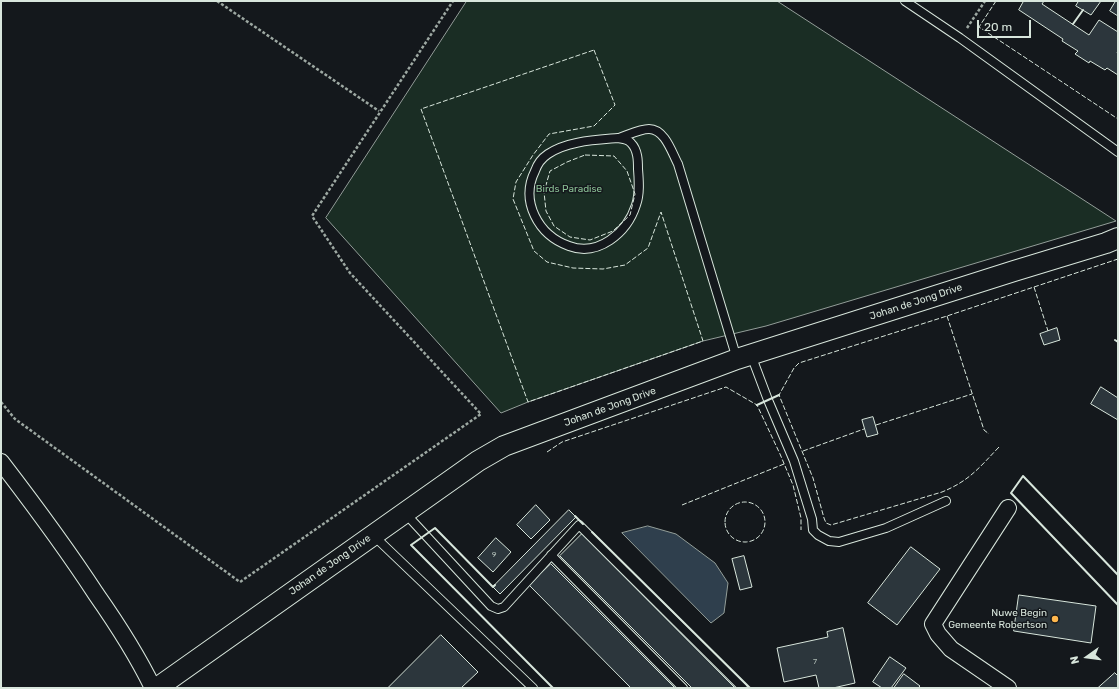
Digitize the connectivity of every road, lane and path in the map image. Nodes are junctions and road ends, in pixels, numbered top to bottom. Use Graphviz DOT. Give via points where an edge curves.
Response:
graph roads {
  1 [pos="217,1"];
  2 [pos="453,1"];
  3 [pos="905,1"];
  4 [pos="985,1"];
  5 [pos="960,38"];
  6 [pos="379,111"];
  7 [pos="618,138"];
  8 [pos="1118,152"];
  9 [pos="1118,238"];
  10 [pos="744,357"];
  11 [pos="1,402"];
  12 [pos="1,462"];
  13 [pos="946,501"];
  14 [pos="1008,508"];
  15 [pos="404,513"];
  16 [pos="373,535"];
  17 [pos="551,555"];
  18 [pos="153,688"];
  19 [pos="158,688"];
  20 [pos="533,688"];
  21 [pos="683,688"];
  22 [pos="743,688"];
  23 [pos="1008,688"];
  1 -- 6 [label="path"];
  2 -- 6 [label="path"];
  3 -- 5 [label="lane"];
  4 -- 5 [label="path"];
  5 -- 8 [label="lane"];
  6 -- 11 [label="path" via="312,216 350,273 481,414 240,582 15,419"];
  7 -- 7 [label="lane" via="562,147 546,155 537,166 529,191 530,204 546,233 558,242 583,248 601,245 621,232 631,218 639,182 637,154 631,142"];
  7 -- 10 [label="lane" via="649,129 662,135 670,147"];
  9 -- 10 [label="street, Johan de Jong Drive"];
  10 -- 13 [label="lane" via="768,400 794,461 813,530 818,535 839,542 886,528"];
  10 -- 15 [label="street, Johan de Jong Drive" via="504,446 478,461"];
  12 -- 18 [label="street" via="88,581 122,633"];
  14 -- 23 [label="street" via="933,624 951,649"];
  15 -- 16 [label="street, Johan de Jong Drive"];
  15 -- 17 [label="lane" via="491,606 498,609 504,607"];
  16 -- 19 [label="street, Johan de Jong Drive"];
  16 -- 20 [label="lane"];
  17 -- 21 [label="lane"];
  17 -- 22 [label="lane" via="579,525"];
}
